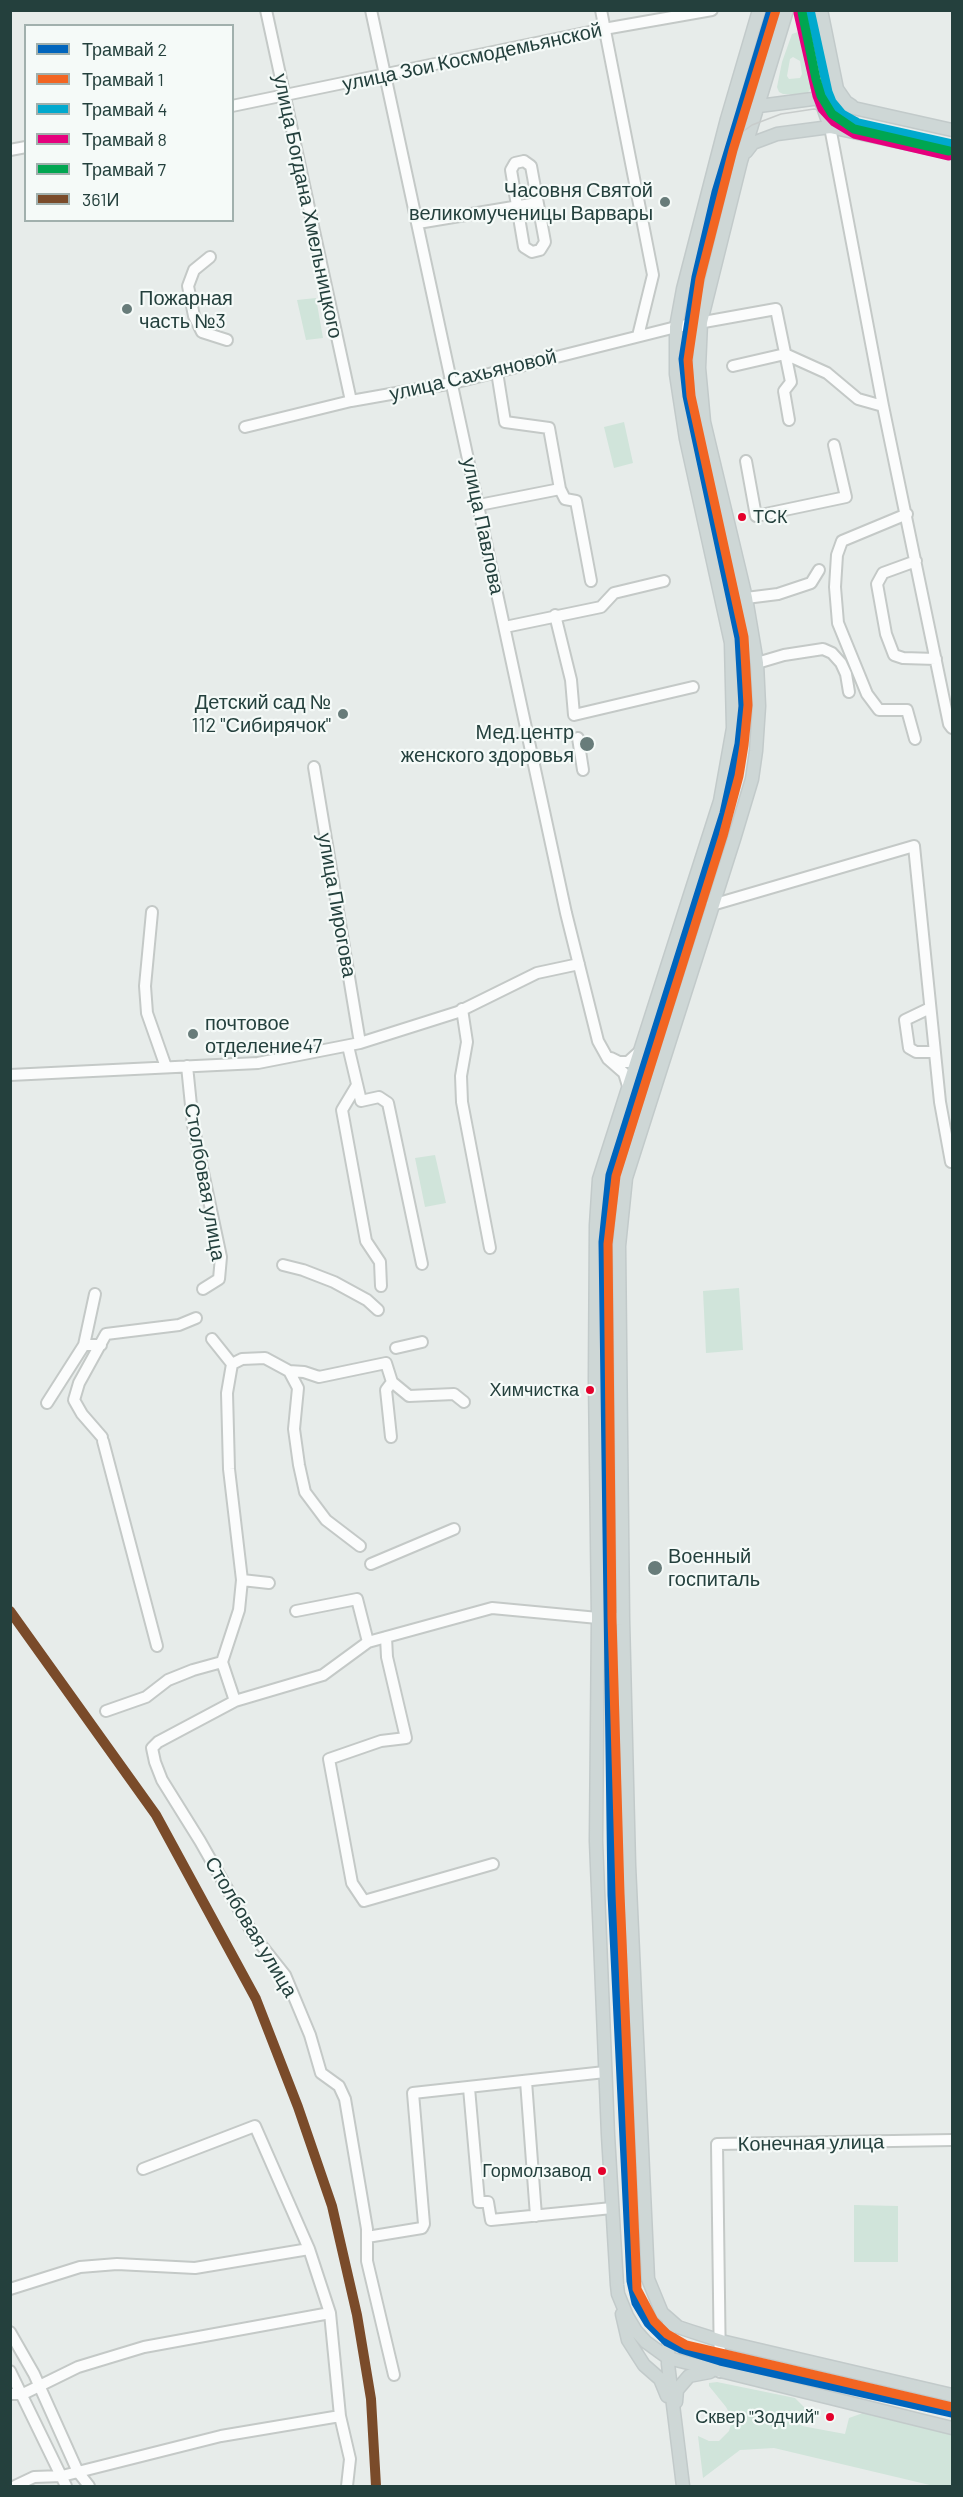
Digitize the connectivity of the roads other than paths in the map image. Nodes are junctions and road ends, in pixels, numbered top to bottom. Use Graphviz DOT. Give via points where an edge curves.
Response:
graph roads {
  1 [pos="266,10"];
  2 [pos="371,10"];
  3 [pos="601,10"];
  4 [pos="712,10"];
  5 [pos="759,10"];
  6 [pos="802,10"];
  7 [pos="821,10"];
  8 [pos="787,11"];
  9 [pos="604,29"];
  10 [pos="385,74"];
  11 [pos="284,97"];
  12 [pos="820,99"];
  13 [pos="835,103"];
  14 [pos="234,106"];
  15 [pos="759,106"];
  16 [pos="856,108"];
  17 [pos="727,119"];
  18 [pos="830,127"];
  19 [pos="952,130"];
  20 [pos="952,153"];
  21 [pos="741,161"];
  22 [pos="537,203"];
  23 [pos="517,206"];
  24 [pos="418,223"];
  25 [pos="210,257"];
  26 [pos="701,322"];
  27 [pos="676,327"];
  28 [pos="638,336"];
  29 [pos="227,340"];
  30 [pos="786,354"];
  31 [pos="733,366"];
  32 [pos="497,372"];
  33 [pos="453,383"];
  34 [pos="351,401"];
  35 [pos="884,406"];
  36 [pos="789,420"];
  37 [pos="245,427"];
  38 [pos="834,445"];
  39 [pos="746,461"];
  40 [pos="560,489"];
  41 [pos="479,505"];
  42 [pos="907,514"];
  43 [pos="916,561"];
  44 [pos="819,570"];
  45 [pos="591,581"];
  46 [pos="664,581"];
  47 [pos="746,598"];
  48 [pos="555,615"];
  49 [pos="505,627"];
  50 [pos="936,659"];
  51 [pos="757,663"];
  52 [pos="693,687"];
  53 [pos="849,692"];
  54 [pos="952,728"];
  55 [pos="578,738"];
  56 [pos="915,739"];
  57 [pos="314,767"];
  58 [pos="583,770"];
  59 [pos="712,905"];
  60 [pos="152,912"];
  61 [pos="579,964"];
  62 [pos="930,1008"];
  63 [pos="462,1009"];
  64 [pos="598,1041"];
  65 [pos="360,1043"];
  66 [pos="348,1046"];
  67 [pos="639,1052"];
  68 [pos="934,1052"];
  69 [pos="187,1066"];
  70 [pos="166,1067"];
  71 [pos="10,1075"];
  72 [pos="357,1085"];
  73 [pos="628,1086"];
  74 [pos="952,1126"];
  75 [pos="945,1136"];
  76 [pos="952,1161"];
  77 [pos="490,1248"];
  78 [pos="422,1264"];
  79 [pos="283,1265"];
  80 [pos="381,1286"];
  81 [pos="203,1289"];
  82 [pos="95,1294"];
  83 [pos="378,1310"];
  84 [pos="196,1318"];
  85 [pos="212,1340"];
  86 [pos="423,1342"];
  87 [pos="84,1345"];
  88 [pos="101,1345"];
  89 [pos="396,1348"];
  90 [pos="232,1364"];
  91 [pos="290,1371"];
  92 [pos="392,1382"];
  93 [pos="464,1402"];
  94 [pos="47,1403"];
  95 [pos="391,1437"];
  96 [pos="454,1528"];
  97 [pos="360,1546"];
  98 [pos="371,1564"];
  99 [pos="242,1580"];
  100 [pos="269,1583"];
  101 [pos="296,1611"];
  102 [pos="598,1618"];
  103 [pos="623,1619"];
  104 [pos="386,1637"];
  105 [pos="368,1642"];
  106 [pos="157,1646"];
  107 [pos="222,1662"];
  108 [pos="235,1701"];
  109 [pos="106,1711"];
  110 [pos="493,1864"];
  111 [pos="605,2072"];
  112 [pos="526,2081"];
  113 [pos="469,2088"];
  114 [pos="952,2140"];
  115 [pos="143,2169"];
  116 [pos="612,2208"];
  117 [pos="536,2216"];
  118 [pos="368,2237"];
  119 [pos="309,2249"];
  120 [pos="10,2289"];
  121 [pos="618,2294"];
  122 [pos="330,2313"];
  123 [pos="669,2320"];
  124 [pos="10,2332"];
  125 [pos="721,2341"];
  126 [pos="668,2358"];
  127 [pos="10,2371"];
  128 [pos="720,2372"];
  129 [pos="394,2375"];
  130 [pos="39,2386"];
  131 [pos="10,2394"];
  132 [pos="23,2394"];
  133 [pos="952,2395"];
  134 [pos="674,2414"];
  135 [pos="340,2416"];
  136 [pos="952,2428"];
  137 [pos="78,2472"];
  138 [pos="64,2481"];
  139 [pos="15,2487"];
  140 [pos="89,2487"];
  141 [pos="347,2487"];
  142 [pos="683,2487"];
  1 -- 11 [label="street, улица Богдана Хмельницкого"];
  2 -- 10 [label="street, улица Павлова"];
  3 -- 9 [label="street"];
  4 -- 9 [label="street, улица Зои Космодемьянской"];
  5 -- 17 [label="main road"];
  6 -- 12 [label="main road"];
  7 -- 16 [label="main road" via="837,89"];
  8 -- 15 [label="main road"];
  9 -- 10 [label="street, улица Зои Космодемьянской"];
  9 -- 28 [label="street" via="653,275"];
  10 -- 11 [label="street, улица Зои Космодемьянской"];
  10 -- 24 [label="street, улица Павлова"];
  11 -- 14 [label="street, улица Зои Космодемьянской"];
  11 -- 34 [label="street, улица Богдана Хмельницкого"];
  12 -- 13 [label="main road"];
  12 -- 15 [label="main road"];
  12 -- 18 [label="main road"];
  13 -- 16 [label="main road"];
  13 -- 18 [label="main road"];
  15 -- 17 [label="main road"];
  15 -- 21 [label="main road"];
  16 -- 19 [label="main road"];
  17 -- 27 [label="main road"];
  18 -- 20 [label="main road"];
  18 -- 21 [label="main road" via="765,137 753,143"];
  18 -- 35 [label="street"];
  21 -- 26 [label="main road"];
  22 -- 23 [label="street"];
  22 -- 23 [label="street" via="531,166 524,161 515,163 511,170"];
  22 -- 23 [label="street" via="545,242 540,250 532,252 524,247"];
  23 -- 24 [label="street"];
  24 -- 33 [label="street, улица Павлова"];
  25 -- 29 [label="street" via="194,270 188,286 192,306 202,332"];
  26 -- 27 [label="street, улица Сахьяновой"];
  26 -- 30 [label="street, улица Сахьяновой" via="776,309"];
  26 -- 47 [label="main road" via="699,368 704,422"];
  27 -- 28 [label="street, улица Сахьяновой"];
  27 -- 67 [label="main road" via="676,374 686,438 731,644 733,728 720,801"];
  28 -- 32 [label="street, улица Сахьяновой"];
  30 -- 31 [label="street"];
  30 -- 35 [label="street" via="827,373 858,399"];
  30 -- 36 [label="street" via="791,381 784,391"];
  32 -- 33 [label="street, улица Сахьяновой"];
  32 -- 40 [label="street" via="505,422 549,428"];
  33 -- 34 [label="street, улица Сахьяновой"];
  33 -- 41 [label="street, улица Павлова"];
  34 -- 37 [label="street, улица Сахьяновой"];
  35 -- 42 [label="street"];
  38 -- 39 [label="street" via="846,497 756,516"];
  40 -- 41 [label="street"];
  40 -- 45 [label="street" via="565,499 576,501"];
  41 -- 49 [label="street, улица Павлова"];
  42 -- 43 [label="street"];
  42 -- 56 [label="street" via="842,541 835,587 838,623 867,694 879,710 907,710"];
  43 -- 50 [label="street"];
  43 -- 50 [label="street" via="883,573 877,584 886,634 894,655"];
  44 -- 47 [label="street" via="811,583 778,594"];
  46 -- 48 [label="street" via="615,593 601,607"];
  47 -- 51 [label="main road"];
  48 -- 49 [label="street"];
  48 -- 52 [label="street" via="571,680 574,715"];
  49 -- 61 [label="street, улица Павлова"];
  50 -- 54 [label="street"];
  51 -- 53 [label="street" via="823,649 841,663"];
  51 -- 59 [label="main road" via="759,706 752,779"];
  55 -- 58 [label="street"];
  57 -- 65 [label="street, улица Пирогова"];
  59 -- 62 [label="street" via="914,846"];
  59 -- 103 [label="main road" via="626,1178 621,1209"];
  60 -- 70 [label="street" via="145,986 147,1013"];
  61 -- 63 [label="street" via="537,973"];
  61 -- 64 [label="street, улица Павлова"];
  62 -- 68 [label="street"];
  62 -- 68 [label="street" via="905,1020 909,1048"];
  63 -- 65 [label="street"];
  63 -- 77 [label="street" via="467,1042 461,1076 462,1102"];
  64 -- 67 [label="street" via="611,1059 619,1062 628,1062"];
  64 -- 73 [label="street, улица Павлова" via="608,1059 624,1073"];
  65 -- 66 [label="street"];
  66 -- 69 [label="street" via="258,1064"];
  66 -- 72 [label="street"];
  67 -- 73 [label="main road"];
  68 -- 75 [label="street"];
  69 -- 70 [label="street"];
  69 -- 81 [label="street, Столбовая улица" via="193,1125 221,1257 219,1279"];
  70 -- 71 [label="street"];
  72 -- 78 [label="street" via="361,1101 379,1097 388,1103"];
  72 -- 80 [label="street" via="342,1110 366,1241 380,1262"];
  73 -- 102 [label="main road" via="599,1179 596,1225"];
  74 -- 75 [label="street"];
  75 -- 76 [label="street"];
  79 -- 83 [label="street" via="334,1282"];
  82 -- 87 [label="street"];
  84 -- 88 [label="street" via="179,1325 106,1334"];
  85 -- 90 [label="street"];
  86 -- 89 [label="street"];
  87 -- 88 [label="street"];
  87 -- 94 [label="street"];
  88 -- 106 [label="street" via="79,1383 74,1400 102,1439"];
  90 -- 91 [label="street" via="242,1359 265,1358"];
  90 -- 99 [label="street" via="226,1393 229,1469"];
  91 -- 92 [label="street" via="319,1377 386,1363"];
  91 -- 97 [label="street" via="298,1388 294,1429 305,1492 326,1520"];
  92 -- 93 [label="street" via="409,1396 454,1394"];
  92 -- 95 [label="street" via="386,1390"];
  96 -- 98 [label="street"];
  99 -- 100 [label="street"];
  99 -- 107 [label="street" via="239,1610"];
  101 -- 105 [label="street" via="357,1599"];
  102 -- 103 [label="main road, Столбовая улица"];
  102 -- 104 [label="street, Столбовая улица" via="492,1608"];
  102 -- 111 [label="main road" via="596,1841"];
  103 -- 123 [label="main road" via="629,1865 648,2279 658,2306"];
  104 -- 105 [label="street, Столбовая улица"];
  104 -- 110 [label="street" via="406,1738 381,1741 329,1759 352,1883 364,1901"];
  105 -- 108 [label="street, Столбовая улица" via="323,1676"];
  107 -- 108 [label="street"];
  107 -- 109 [label="street" via="168,1680 146,1697"];
  108 -- 118 [label="street, Столбовая улица" via="158,1742 153,1756 162,1780 254,1936 285,1975 321,2073 342,2091"];
  111 -- 112 [label="street"];
  111 -- 116 [label="main road"];
  112 -- 113 [label="street"];
  112 -- 117 [label="street"];
  113 -- 117 [label="street" via="478,2202 488,2202 491,2220"];
  113 -- 118 [label="street" via="413,2092 424,2224 422,2228"];
  114 -- 125 [label="street, Конечная улица" via="717,2145"];
  115 -- 119 [label="street" via="255,2126"];
  116 -- 117 [label="street"];
  116 -- 121 [label="main road"];
  118 -- 129 [label="street, Столбовая улица" via="367,2262"];
  119 -- 120 [label="street" via="195,2268 117,2264 80,2267"];
  119 -- 122 [label="street"];
  121 -- 126 [label="main road" via="636,2331"];
  121 -- 134 [label="main road" via="628,2340 644,2365 660,2379"];
  122 -- 130 [label="street" via="144,2347 78,2367"];
  122 -- 135 [label="street"];
  123 -- 125 [label="main road" via="678,2327"];
  123 -- 126 [label="main road"];
  124 -- 130 [label="street"];
  125 -- 128 [label="street, Конечная улица"];
  125 -- 133 [label="main road"];
  126 -- 128 [label="main road"];
  126 -- 134 [label="main road"];
  127 -- 132 [label="street"];
  128 -- 134 [label="main road" via="689,2376 677,2390"];
  128 -- 136 [label="main road"];
  130 -- 132 [label="street"];
  130 -- 137 [label="street"];
  131 -- 132 [label="street"];
  132 -- 138 [label="street"];
  134 -- 142 [label="main road"];
  135 -- 137 [label="street" via="221,2436"];
  135 -- 141 [label="street" via="350,2460"];
  137 -- 138 [label="street"];
  137 -- 140 [label="street"];
  138 -- 139 [label="street" via="34,2477"];
}
